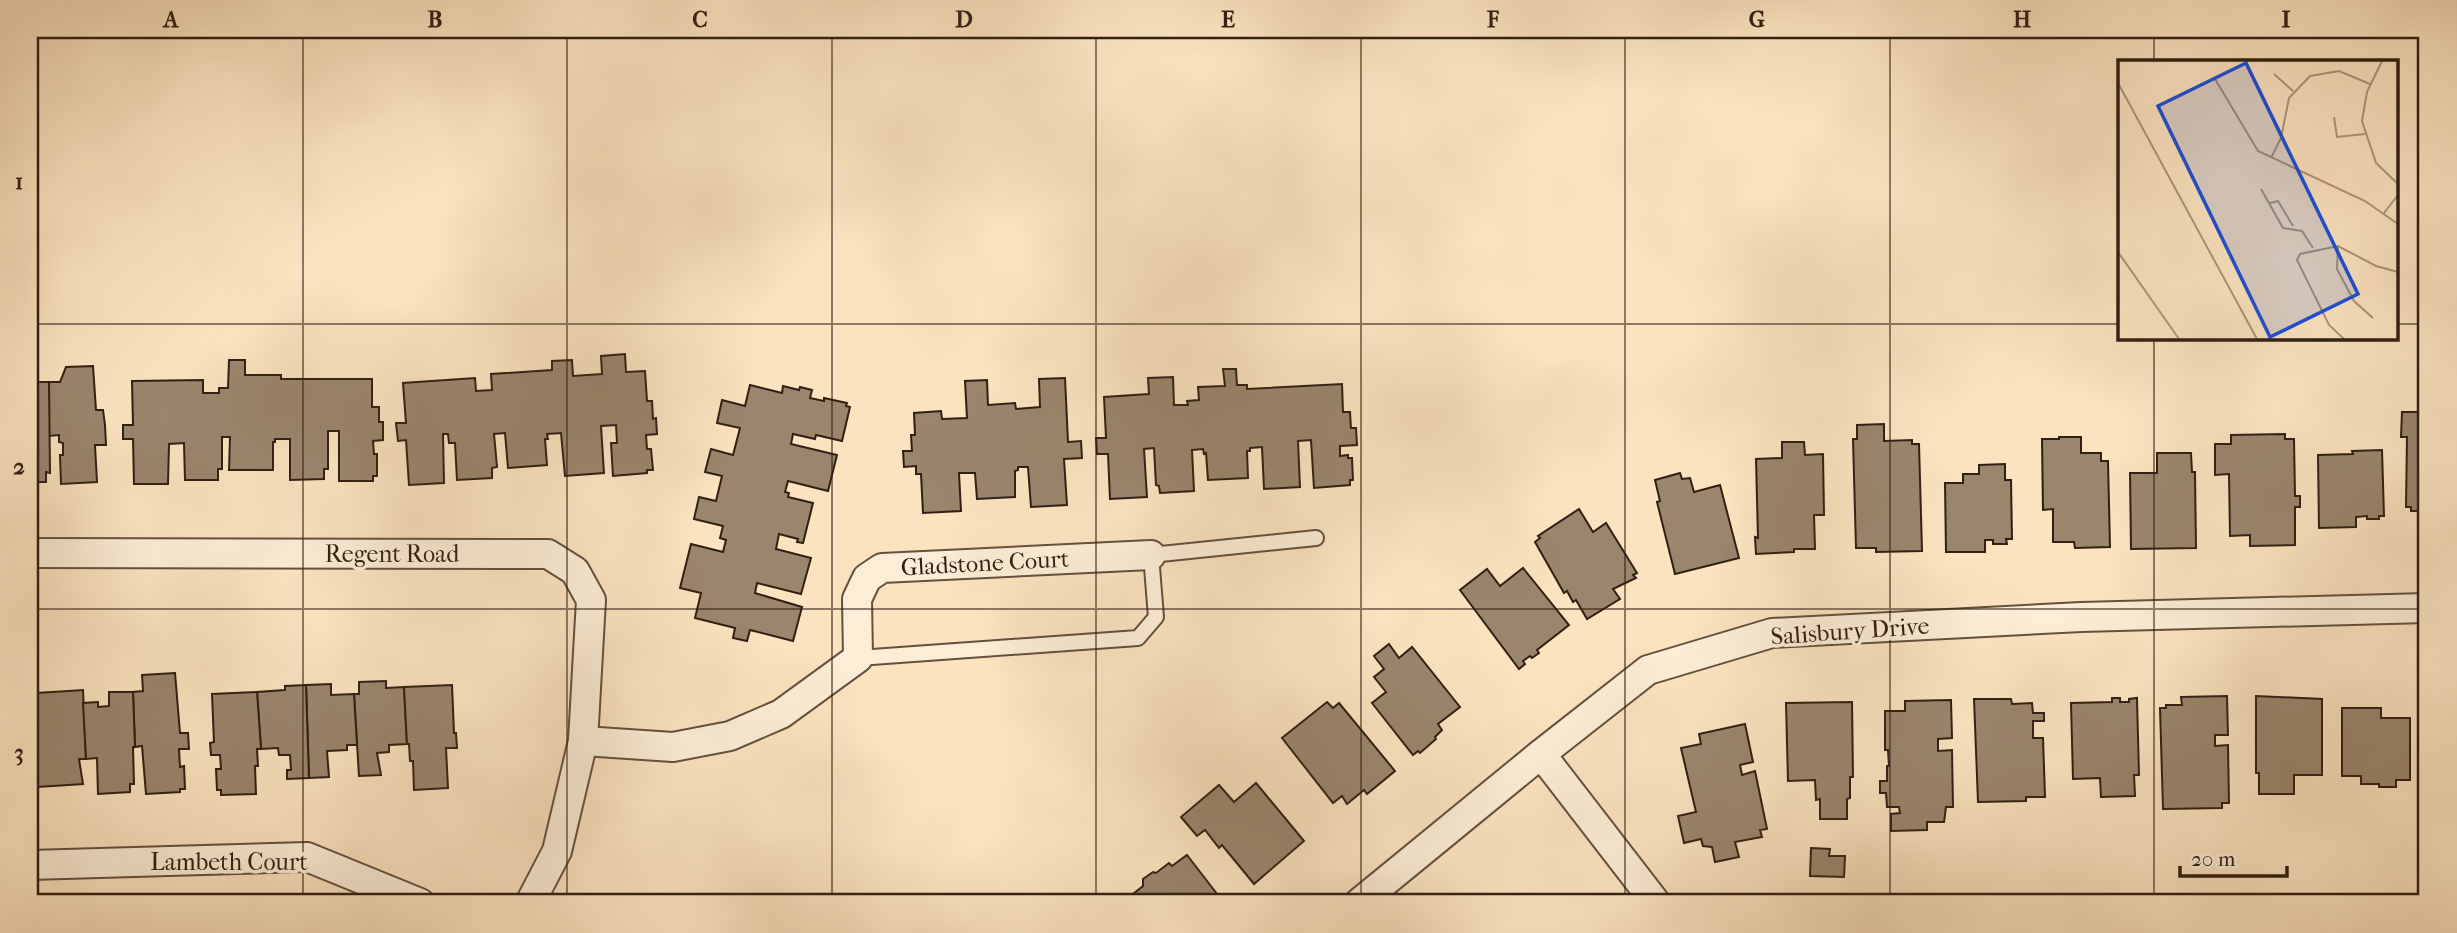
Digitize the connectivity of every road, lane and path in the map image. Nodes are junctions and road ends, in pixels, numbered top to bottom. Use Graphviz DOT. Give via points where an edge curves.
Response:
graph roads {
  1 [pos="1316,538"];
  2 [pos="30,553"];
  3 [pos="1151,555"];
  4 [pos="2427,608"];
  5 [pos="858,658"];
  6 [pos="583,741"];
  7 [pos="1541,754"];
  8 [pos="30,865"];
  9 [pos="419,903"];
  10 [pos="530,903"];
  11 [pos="1359,903"];
  12 [pos="1656,903"];
  1 -- 3 [label="lane"];
  2 -- 6 [label="street, Regent Road" via="548,554 575,571 591,600"];
  3 -- 5 [label="street, Gladstone Court" via="882,568 867,578 857,598"];
  3 -- 5 [label="lane" via="1156,617 1138,638"];
  4 -- 7 [label="street, Salisbury Drive" via="2081,617 1772,633 1648,670"];
  5 -- 6 [label="street" via="781,714 730,736 673,747"];
  6 -- 10 [label="street, Regent Road" via="557,851"];
  7 -- 11 [label="street, Salisbury Drive"];
  7 -- 12 [label="street"];
  8 -- 9 [label="street, Lambeth Court" via="307,857"];
}
